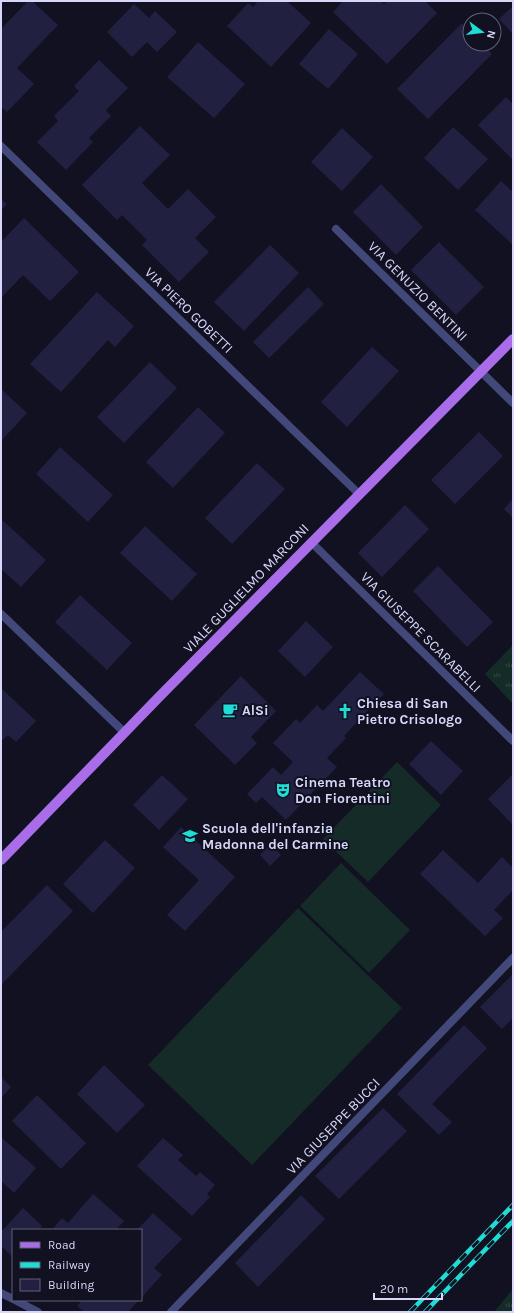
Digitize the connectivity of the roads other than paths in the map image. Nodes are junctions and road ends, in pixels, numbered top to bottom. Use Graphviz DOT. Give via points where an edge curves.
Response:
graph roads {
  1 [pos="1,146"];
  2 [pos="336,229"];
  3 [pos="513,339"];
  4 [pos="481,372"];
  5 [pos="513,403"];
  6 [pos="359,494"];
  7 [pos="311,542"];
  8 [pos="1,614"];
  9 [pos="124,732"];
  10 [pos="513,741"];
  11 [pos="1,860"];
  12 [pos="513,958"];
  13 [pos="1,1293"];
  14 [pos="12,1299"];
  15 [pos="16,1301"];
  16 [pos="38,1312"];
  17 [pos="171,1312"];
  1 -- 6 [label="street, VIA PIERO GOBETTI"];
  2 -- 4 [label="street, VIA GENUZIO BENTINI"];
  3 -- 4 [label="main road, VIALE GUGLIELMO MARCONI"];
  4 -- 5 [label="street, VIA GENUZIO BENTINI"];
  4 -- 6 [label="main road, VIALE GUGLIELMO MARCONI"];
  6 -- 7 [label="main road, VIALE GUGLIELMO MARCONI"];
  7 -- 9 [label="main road, VIALE GUGLIELMO MARCONI"];
  7 -- 10 [label="street, VIA GIUSEPPE SCARABELLI"];
  8 -- 9 [label="street"];
  9 -- 11 [label="main road, VIALE GUGLIELMO MARCONI"];
  12 -- 17 [label="street, VIA GIUSEPPE BUCCI"];
  13 -- 14 [label="street"];
  15 -- 16 [label="street"];
}
